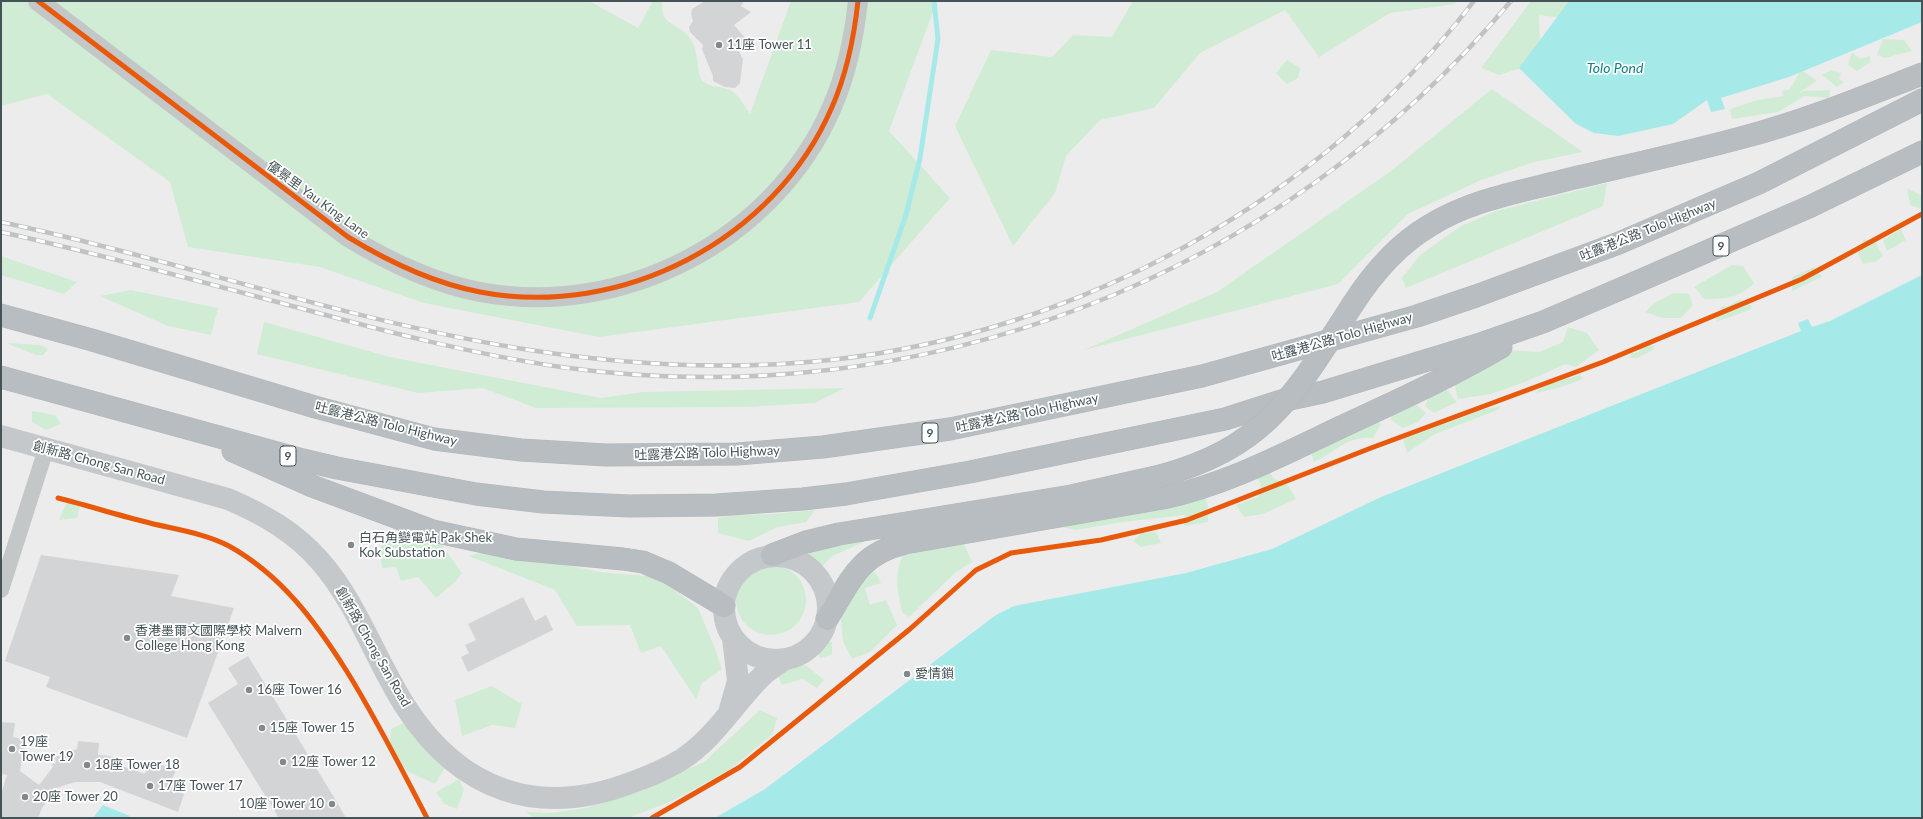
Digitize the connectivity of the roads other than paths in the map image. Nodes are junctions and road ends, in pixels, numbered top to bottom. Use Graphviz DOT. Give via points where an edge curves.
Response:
graph roads {
  1 [pos="38,1"];
  2 [pos="858,1"];
  3 [pos="1922,74"];
  4 [pos="1922,100"];
  5 [pos="1922,152"];
  6 [pos="1,315"];
  7 [pos="1544,322"];
  8 [pos="1,376"];
  9 [pos="181,426"];
  10 [pos="1,436"];
  11 [pos="46,449"];
  12 [pos="772,555"];
  13 [pos="1,590"];
  14 [pos="724,606"];
  15 [pos="827,619"];
  16 [pos="733,638"];
  17 [pos="785,659"];
  18 [pos="727,715"];
  1 -- 2 [label="street, 優景里 Yau King Lane" via="353,240 440,282 481,292 526,297 591,293 651,277 682,264 746,222 800,163 832,107 846,68 855,30"];
  3 -- 12 [label="highway, bridge" via="1798,121 1745,137 1481,202 1428,226 1399,248 1374,274 1285,403 1240,443 1190,468 1071,496 839,534 806,542"];
  4 -- 6 [label="highway, 吐露港公路 Tolo Highway / 9" via="1759,183 1690,213 1557,267 1417,316 1194,378 950,429 823,447 737,454 606,455 521,450 434,439"];
  5 -- 7 [label="highway, 9" via="1809,207"];
  7 -- 9 [label="highway, 9" via="1323,392 1281,401 1225,418 929,480 846,494 760,503 673,506 585,504 476,494 337,468"];
  7 -- 15 [label="highway" via="1485,356 1385,406 1271,460 1196,489 1156,499 887,548 861,566"];
  8 -- 9 [label="highway, 9"];
  9 -- 14 [label="highway" via="259,464 421,528 516,549 636,561 669,573"];
  10 -- 11 [label="main road, 創新路 Chong San Road"];
  11 -- 13 [label="street"];
  11 -- 18 [label="main road, 創新路 Chong San Road" via="228,499 256,510 287,530 320,561 333,578 359,620 395,690 423,731 454,763 487,783 520,795 537,798 583,797 604,792 648,776 680,760 707,740"];
  12 -- 14 [label="main road, 創新路 Chong San Road" via="751,561 738,572 729,585"];
  12 -- 15 [label="main road, 創新路 Chong San Road" via="800,561 820,579 826,592"];
  14 -- 16 [label="main road, 創新路 Chong San Road" via="727,627"];
  15 -- 17 [label="main road, 創新路 Chong San Road" via="823,631 807,650"];
  16 -- 17 [label="main road, 創新路 Chong San Road" via="756,656"];
  16 -- 18 [label="main road, 創新路 Chong San Road" via="738,681"];
  17 -- 18 [label="main road, 創新路 Chong San Road" via="760,678"];
}
